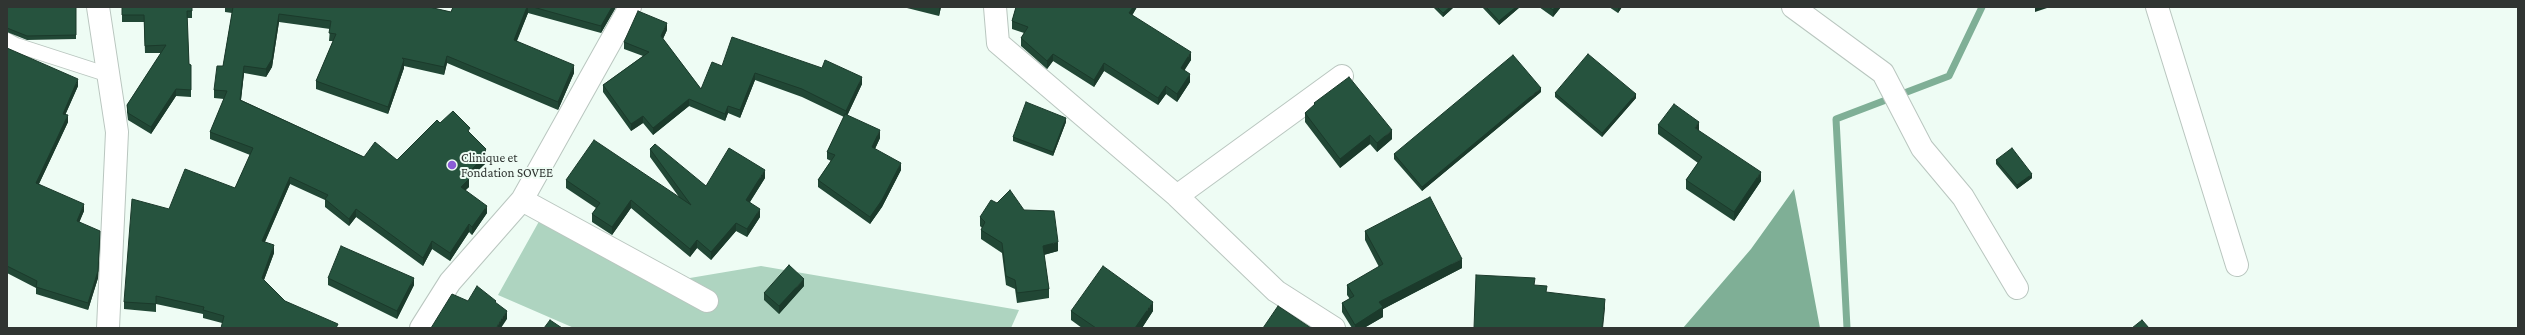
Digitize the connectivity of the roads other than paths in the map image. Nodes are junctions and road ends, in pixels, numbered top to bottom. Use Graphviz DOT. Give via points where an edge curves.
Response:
graph roads {
  1 [pos="98,7"];
  2 [pos="630,7"];
  3 [pos="995,7"];
  4 [pos="1793,7"];
  5 [pos="2157,7"];
  6 [pos="7,40"];
  7 [pos="109,75"];
  8 [pos="1342,76"];
  9 [pos="1176,196"];
  10 [pos="522,200"];
  11 [pos="2237,265"];
  12 [pos="2017,288"];
  13 [pos="707,302"];
  14 [pos="108,328"];
  15 [pos="421,328"];
  16 [pos="1334,328"];
  1 -- 7 [label="street"];
  2 -- 10 [label="street"];
  3 -- 9 [label="street" via="998,43"];
  4 -- 12 [label="street" via="1883,72 1922,148 1963,197"];
  5 -- 11 [label="street"];
  6 -- 7 [label="lane"];
  7 -- 14 [label="street" via="117,132"];
  8 -- 9 [label="street"];
  9 -- 16 [label="street" via="1276,291"];
  10 -- 13 [label="street"];
  10 -- 15 [label="street" via="450,282"];
}
